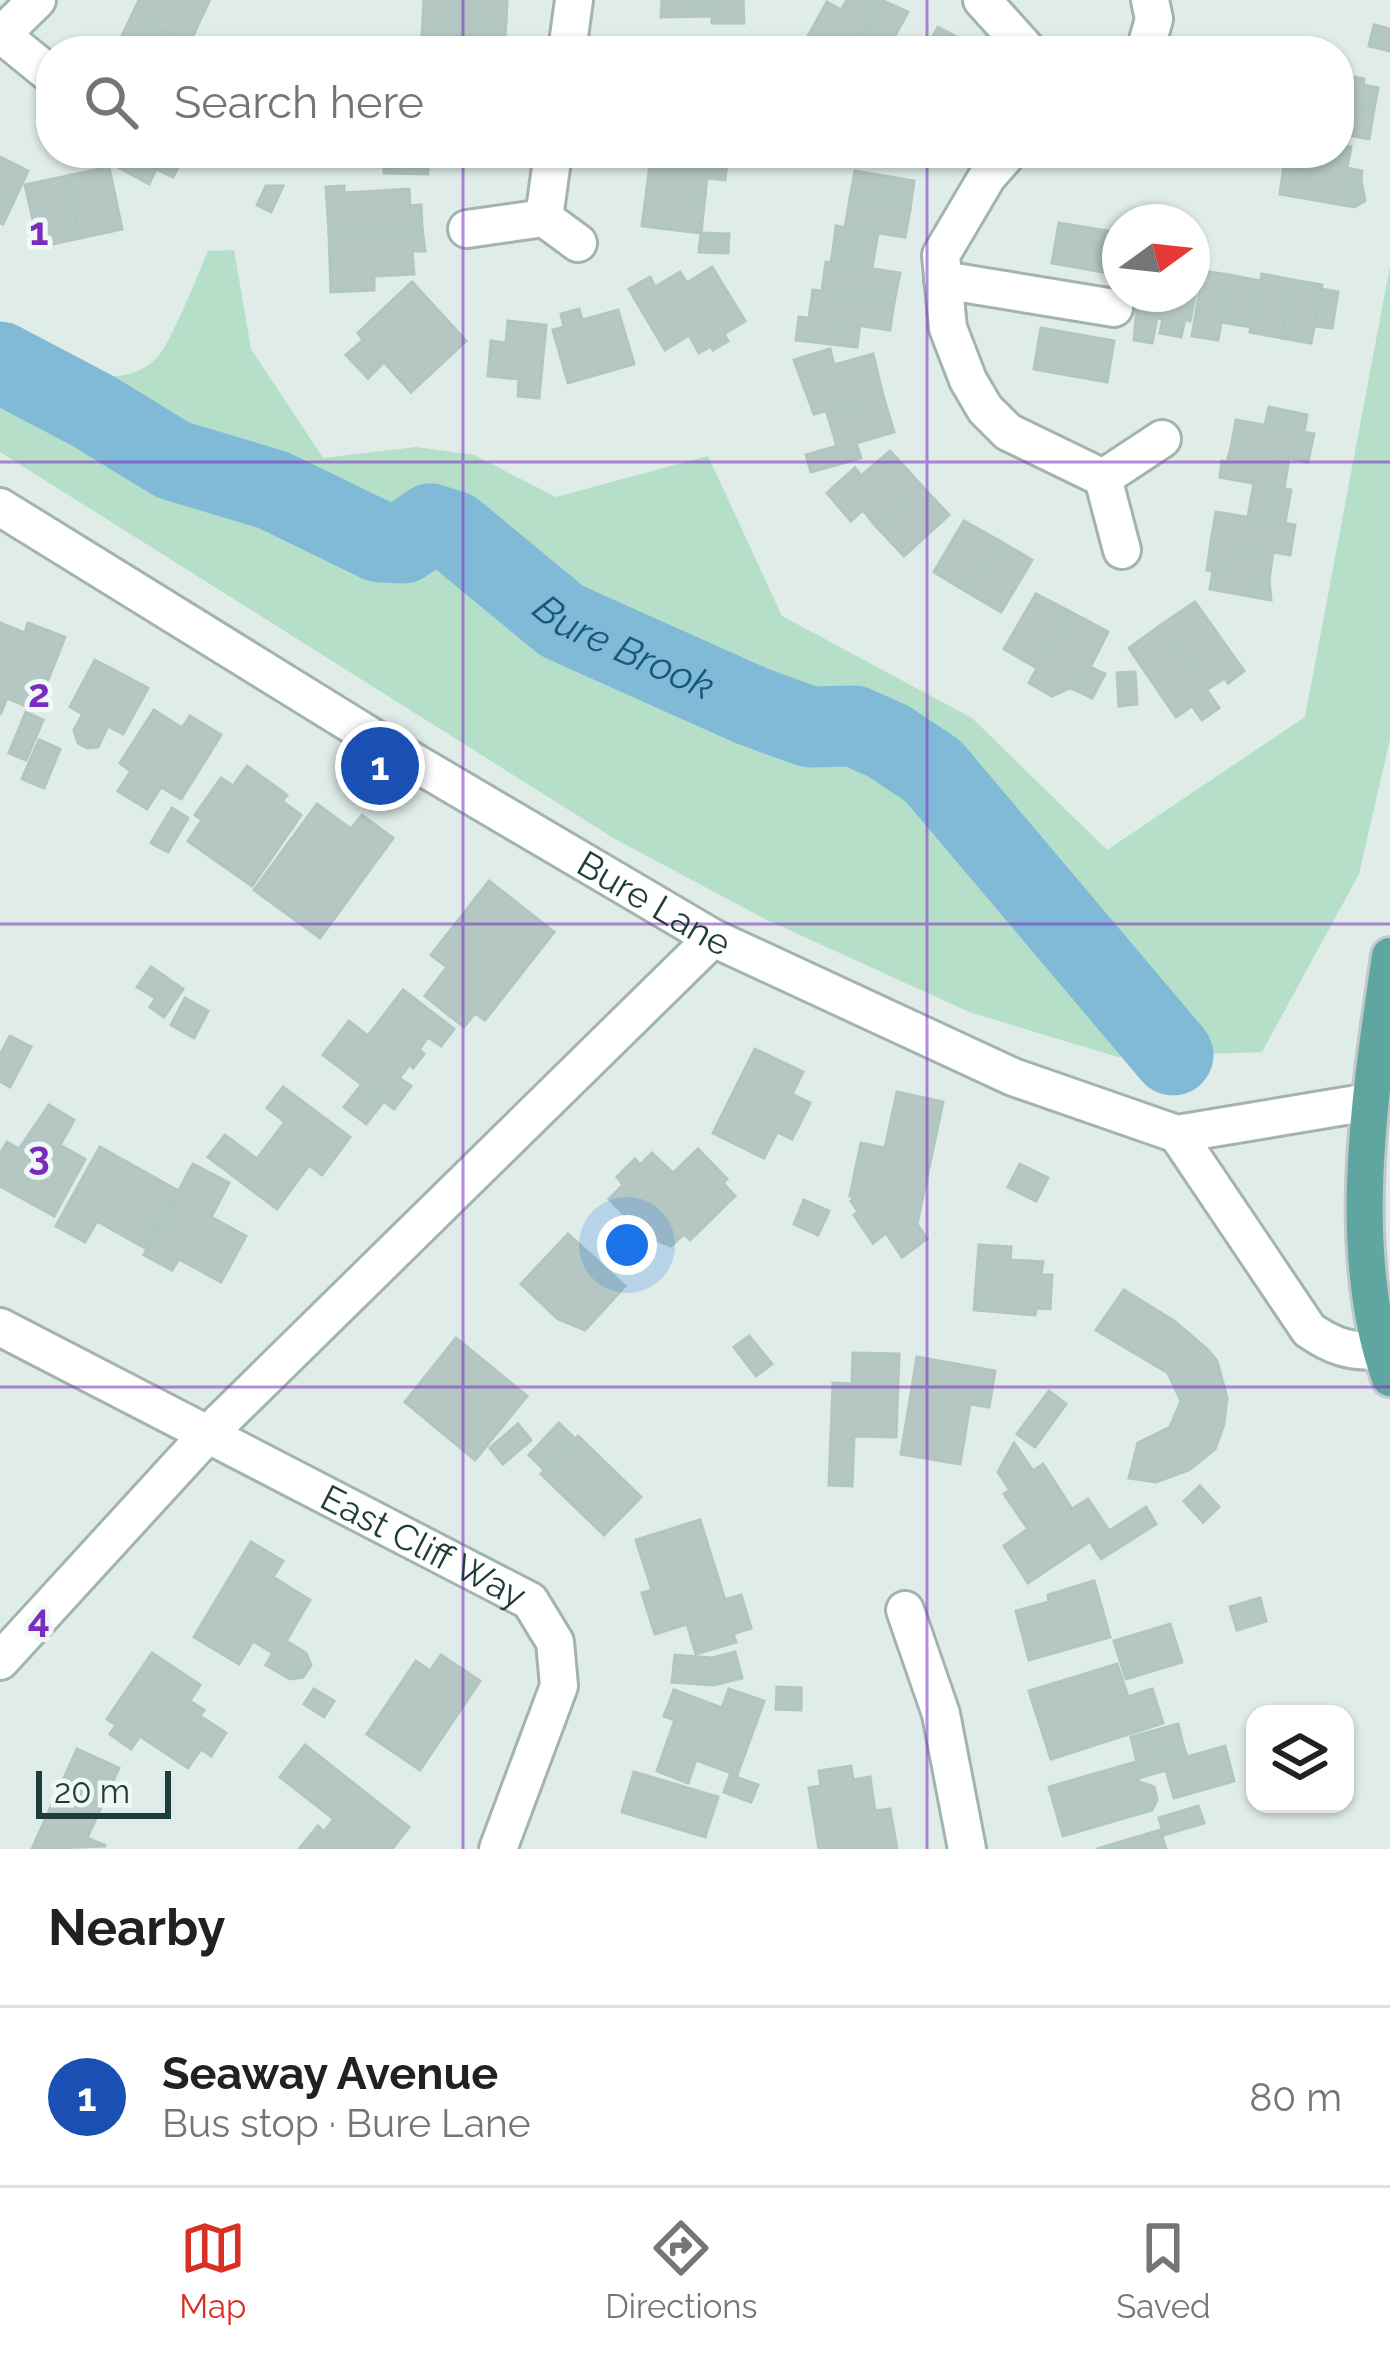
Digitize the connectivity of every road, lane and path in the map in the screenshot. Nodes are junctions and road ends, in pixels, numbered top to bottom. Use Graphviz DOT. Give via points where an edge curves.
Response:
graph roads {
  1 [pos="38,0"];
  2 [pos="574,0"];
  3 [pos="982,0"];
  4 [pos="1150,0"];
  5 [pos="2,36"];
  6 [pos="569,36"];
  7 [pos="1014,36"];
  8 [pos="1149,36"];
  9 [pos="36,63"];
  10 [pos="551,168"];
  11 [pos="995,168"];
  12 [pos="544,218"];
  13 [pos="467,229"];
  14 [pos="578,243"];
  15 [pos="943,280"];
  16 [pos="1102,306"];
  17 [pos="1162,439"];
  18 [pos="1103,478"];
  19 [pos="0,507"];
  20 [pos="1122,550"];
  21 [pos="713,938"];
  22 [pos="1390,956"];
  23 [pos="1380,1105"];
  24 [pos="1177,1134"];
  25 [pos="0,1327"];
  26 [pos="1387,1359"];
  27 [pos="207,1435"];
  28 [pos="905,1610"];
  29 [pos="0,1660"];
  30 [pos="498,1849"];
  31 [pos="967,1849"];
  1 -- 5 [label="street"];
  2 -- 6 [label="street"];
  3 -- 7 [label="street"];
  4 -- 8 [label="street"];
  5 -- 9 [label="street"];
  10 -- 12 [label="street"];
  11 -- 15 [label="street" via="940,255"];
  12 -- 13 [label="street"];
  12 -- 14 [label="street"];
  15 -- 16 [label="street"];
  15 -- 18 [label="street" via="948,328 985,409 1008,432"];
  17 -- 18 [label="street"];
  18 -- 20 [label="street"];
  19 -- 21 [label="street, Bure Lane"];
  21 -- 24 [label="street, Bure Lane" via="1013,1077"];
  21 -- 27 [label="street"];
  22 -- 23 [label="main road"];
  23 -- 24 [label="street, Bure Lane"];
  23 -- 26 [label="main road" via="1365,1230"];
  24 -- 26 [label="street" via="1309,1330 1331,1345"];
  25 -- 27 [label="street, East Cliff Way"];
  27 -- 29 [label="street"];
  27 -- 30 [label="street, East Cliff Way" via="530,1601 556,1642 559,1686"];
  28 -- 31 [label="street" via="940,1714"];
}
